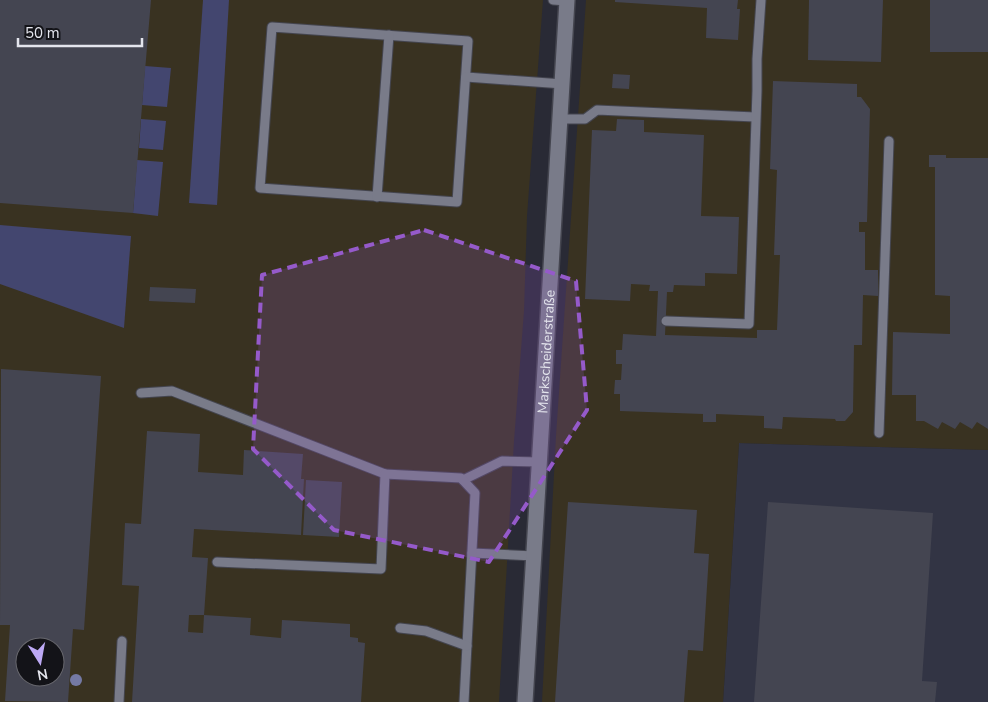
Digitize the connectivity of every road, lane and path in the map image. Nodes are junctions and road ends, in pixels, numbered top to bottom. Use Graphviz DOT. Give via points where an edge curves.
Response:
graph roads {
  1 [pos="563,0"];
  2 [pos="761,0"];
  3 [pos="389,35"];
  4 [pos="466,77"];
  5 [pos="563,84"];
  6 [pos="755,117"];
  7 [pos="560,119"];
  8 [pos="889,141"];
  9 [pos="377,196"];
  10 [pos="666,321"];
  11 [pos="140,392"];
  12 [pos="879,433"];
  13 [pos="539,462"];
  14 [pos="385,474"];
  15 [pos="463,480"];
  16 [pos="472,553"];
  17 [pos="534,556"];
  18 [pos="217,562"];
  19 [pos="400,628"];
  20 [pos="122,641"];
  21 [pos="467,646"];
  22 [pos="119,702"];
  23 [pos="464,702"];
  24 [pos="525,702"];
  1 -- 5 [label="street, Markscheiderstraße"];
  2 -- 6 [label="lane"];
  3 -- 4 [label="lane" via="468,41"];
  3 -- 9 [label="lane"];
  3 -- 9 [label="lane" via="272,27 269,65 260,188"];
  4 -- 5 [label="lane"];
  4 -- 9 [label="lane" via="457,202"];
  5 -- 7 [label="street, Markscheiderstraße"];
  6 -- 7 [label="lane" via="598,110 585,120"];
  6 -- 10 [label="lane" via="749,324"];
  7 -- 13 [label="street, Markscheiderstraße"];
  8 -- 12 [label="lane"];
  11 -- 14 [label="lane" via="172,391"];
  13 -- 15 [label="lane" via="502,461"];
  13 -- 17 [label="street, Markscheiderstraße"];
  14 -- 15 [label="lane"];
  14 -- 18 [label="lane" via="381,569"];
  15 -- 16 [label="lane" via="475,493"];
  16 -- 17 [label="lane"];
  16 -- 21 [label="lane"];
  17 -- 24 [label="street, Markscheiderstraße"];
  19 -- 21 [label="lane" via="426,631"];
  20 -- 22 [label="lane"];
  21 -- 23 [label="lane"];
}
